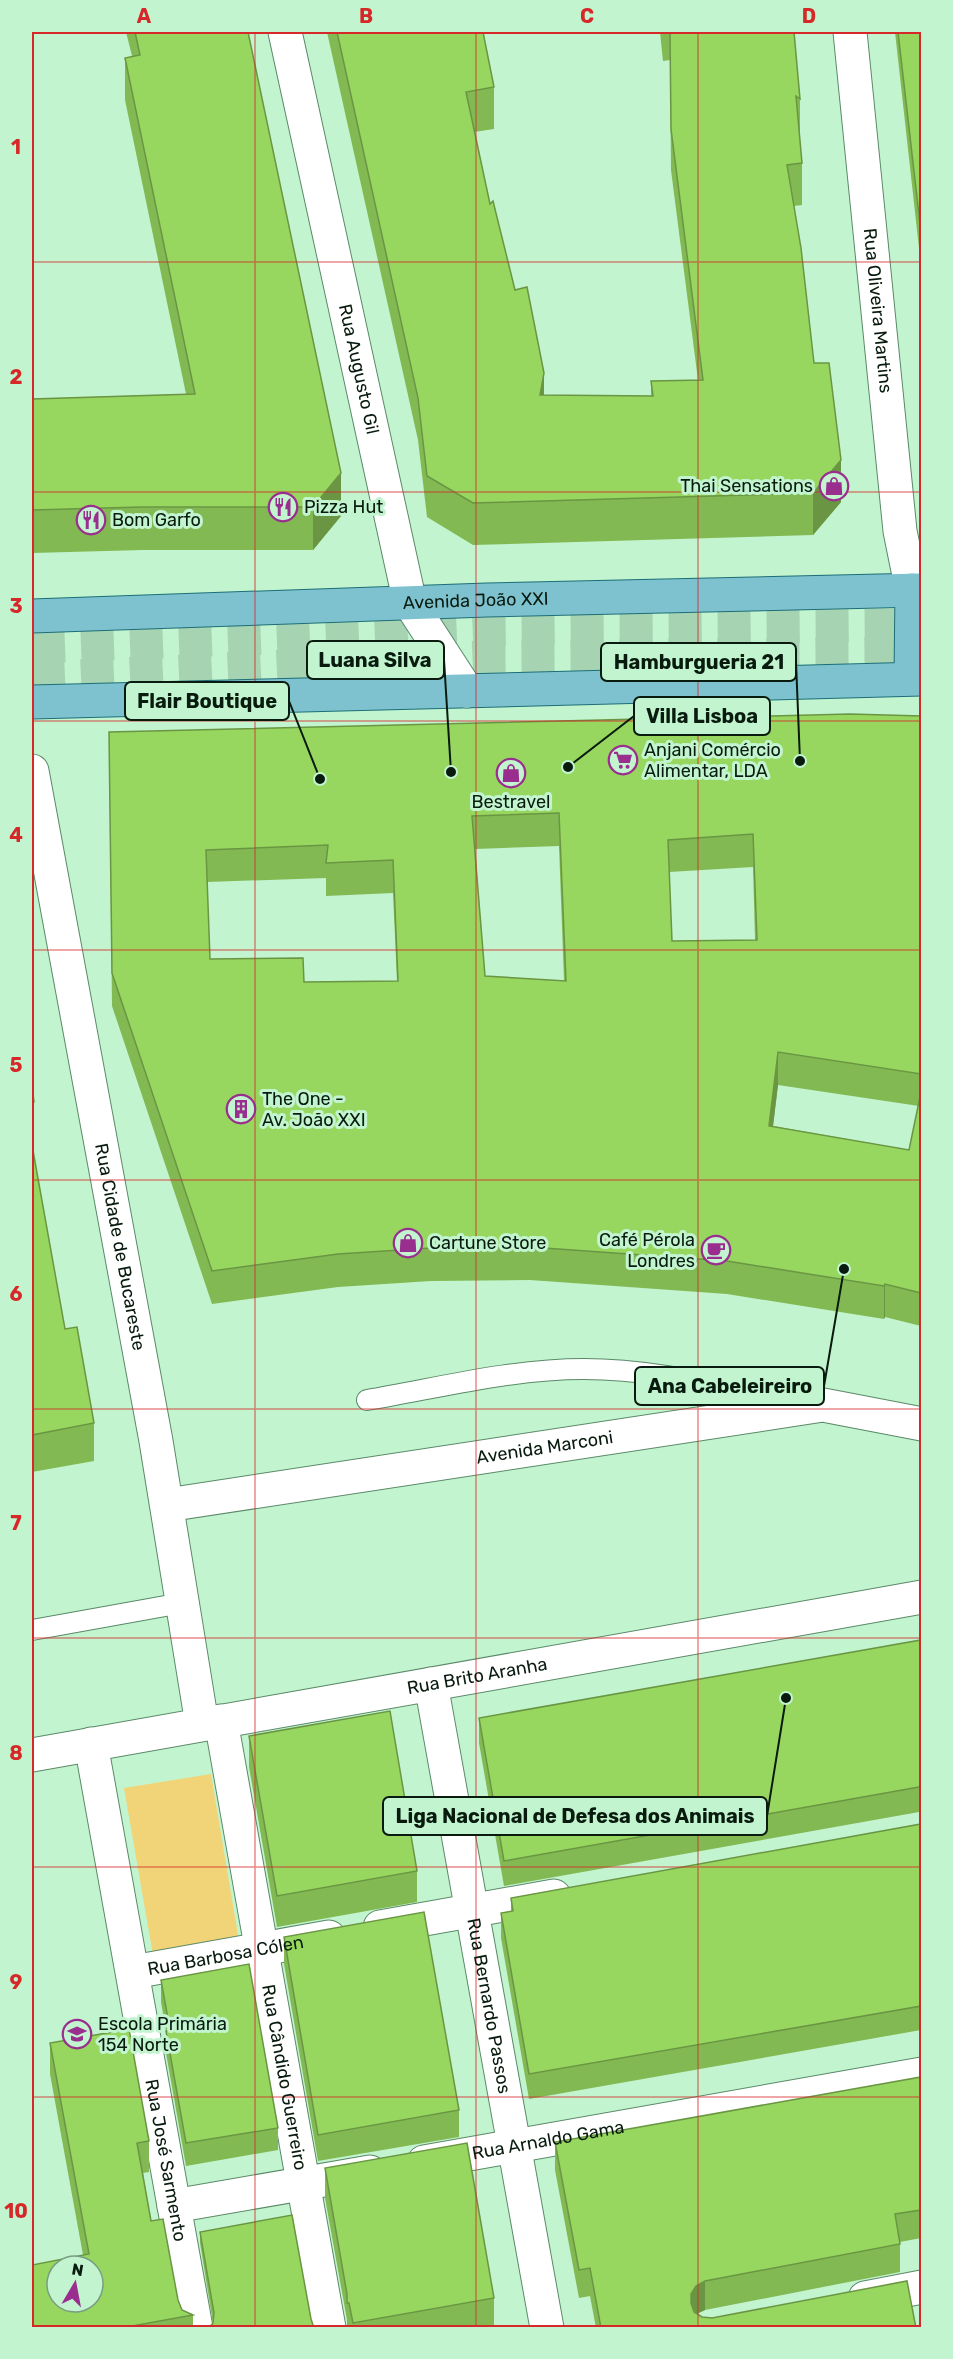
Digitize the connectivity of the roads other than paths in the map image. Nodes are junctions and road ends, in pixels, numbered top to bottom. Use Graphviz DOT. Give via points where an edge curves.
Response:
graph roads {
  1 [pos="285,32"];
  2 [pos="850,32"];
  3 [pos="917,590"];
  4 [pos="410,603"];
  5 [pos="32,616"];
  6 [pos="916,678"];
  7 [pos="467,691"];
  8 [pos="32,702"];
  9 [pos="32,771"];
  10 [pos="367,1400"];
  11 [pos="823,1405"];
  12 [pos="921,1424"];
  13 [pos="167,1505"];
  14 [pos="921,1597"];
  15 [pos="182,1603"];
  16 [pos="32,1630"];
  17 [pos="431,1684"];
  18 [pos="211,1723"];
  19 [pos="91,1744"];
  20 [pos="32,1755"];
  21 [pos="579,1892"];
  22 [pos="473,1911"];
  23 [pos="262,1949"];
  24 [pos="133,1972"];
  25 [pos="921,2074"];
  26 [pos="514,2146"];
  27 [pos="303,2184"];
  28 [pos="174,2206"];
  29 [pos="921,2287"];
  30 [pos="840,2303"];
  31 [pos="196,2328"];
  32 [pos="329,2328"];
  33 [pos="546,2328"];
  1 -- 4 [label="street, Rua Augusto Gil"];
  2 -- 3 [label="street, Rua Oliveira Martins" via="900,531"];
  3 -- 4 [label="main road, Avenida João XXI"];
  3 -- 6 [label="main road"];
  4 -- 5 [label="main road, Avenida João XXI"];
  4 -- 7 [label="street, Rua Augusto Gil"];
  6 -- 7 [label="main road"];
  7 -- 8 [label="main road"];
  9 -- 13 [label="street, Rua Cidade de Bucareste"];
  10 -- 11 [label="lane" via="506,1376 584,1369 669,1377"];
  11 -- 12 [label="street, Avenida Marconi"];
  11 -- 13 [label="street, Avenida Marconi"];
  13 -- 15 [label="street, Rua Cidade de Bucareste"];
  14 -- 17 [label="street, Rua Brito Aranha"];
  15 -- 16 [label="lane"];
  15 -- 18 [label="street, Rua Cidade de Bucareste"];
  17 -- 18 [label="street, Rua Brito Aranha"];
  17 -- 22 [label="street, Rua Bernardo Passos"];
  18 -- 19 [label="street, Rua Brito Aranha"];
  18 -- 23 [label="street, Rua Cândido Guerreiro"];
  19 -- 20 [label="street, Rua Brito Aranha"];
  19 -- 24 [label="street, Rua José Sarmento"];
  21 -- 22 [label="street, Rua Barbosa Cólen"];
  22 -- 23 [label="street, Rua Barbosa Cólen"];
  22 -- 26 [label="street, Rua Bernardo Passos"];
  23 -- 24 [label="street, Rua Barbosa Cólen"];
  23 -- 27 [label="street, Rua Cândido Guerreiro"];
  24 -- 28 [label="street, Rua José Sarmento"];
  25 -- 26 [label="street, Rua Arnaldo Gama"];
  26 -- 27 [label="street, Rua Arnaldo Gama"];
  26 -- 33 [label="street, Rua Bernardo Passos"];
  27 -- 28 [label="street, Rua Arnaldo Gama"];
  27 -- 32 [label="street, Rua Cândido Guerreiro"];
  28 -- 31 [label="street, Rua José Sarmento"];
  29 -- 30 [label="street"];
}
